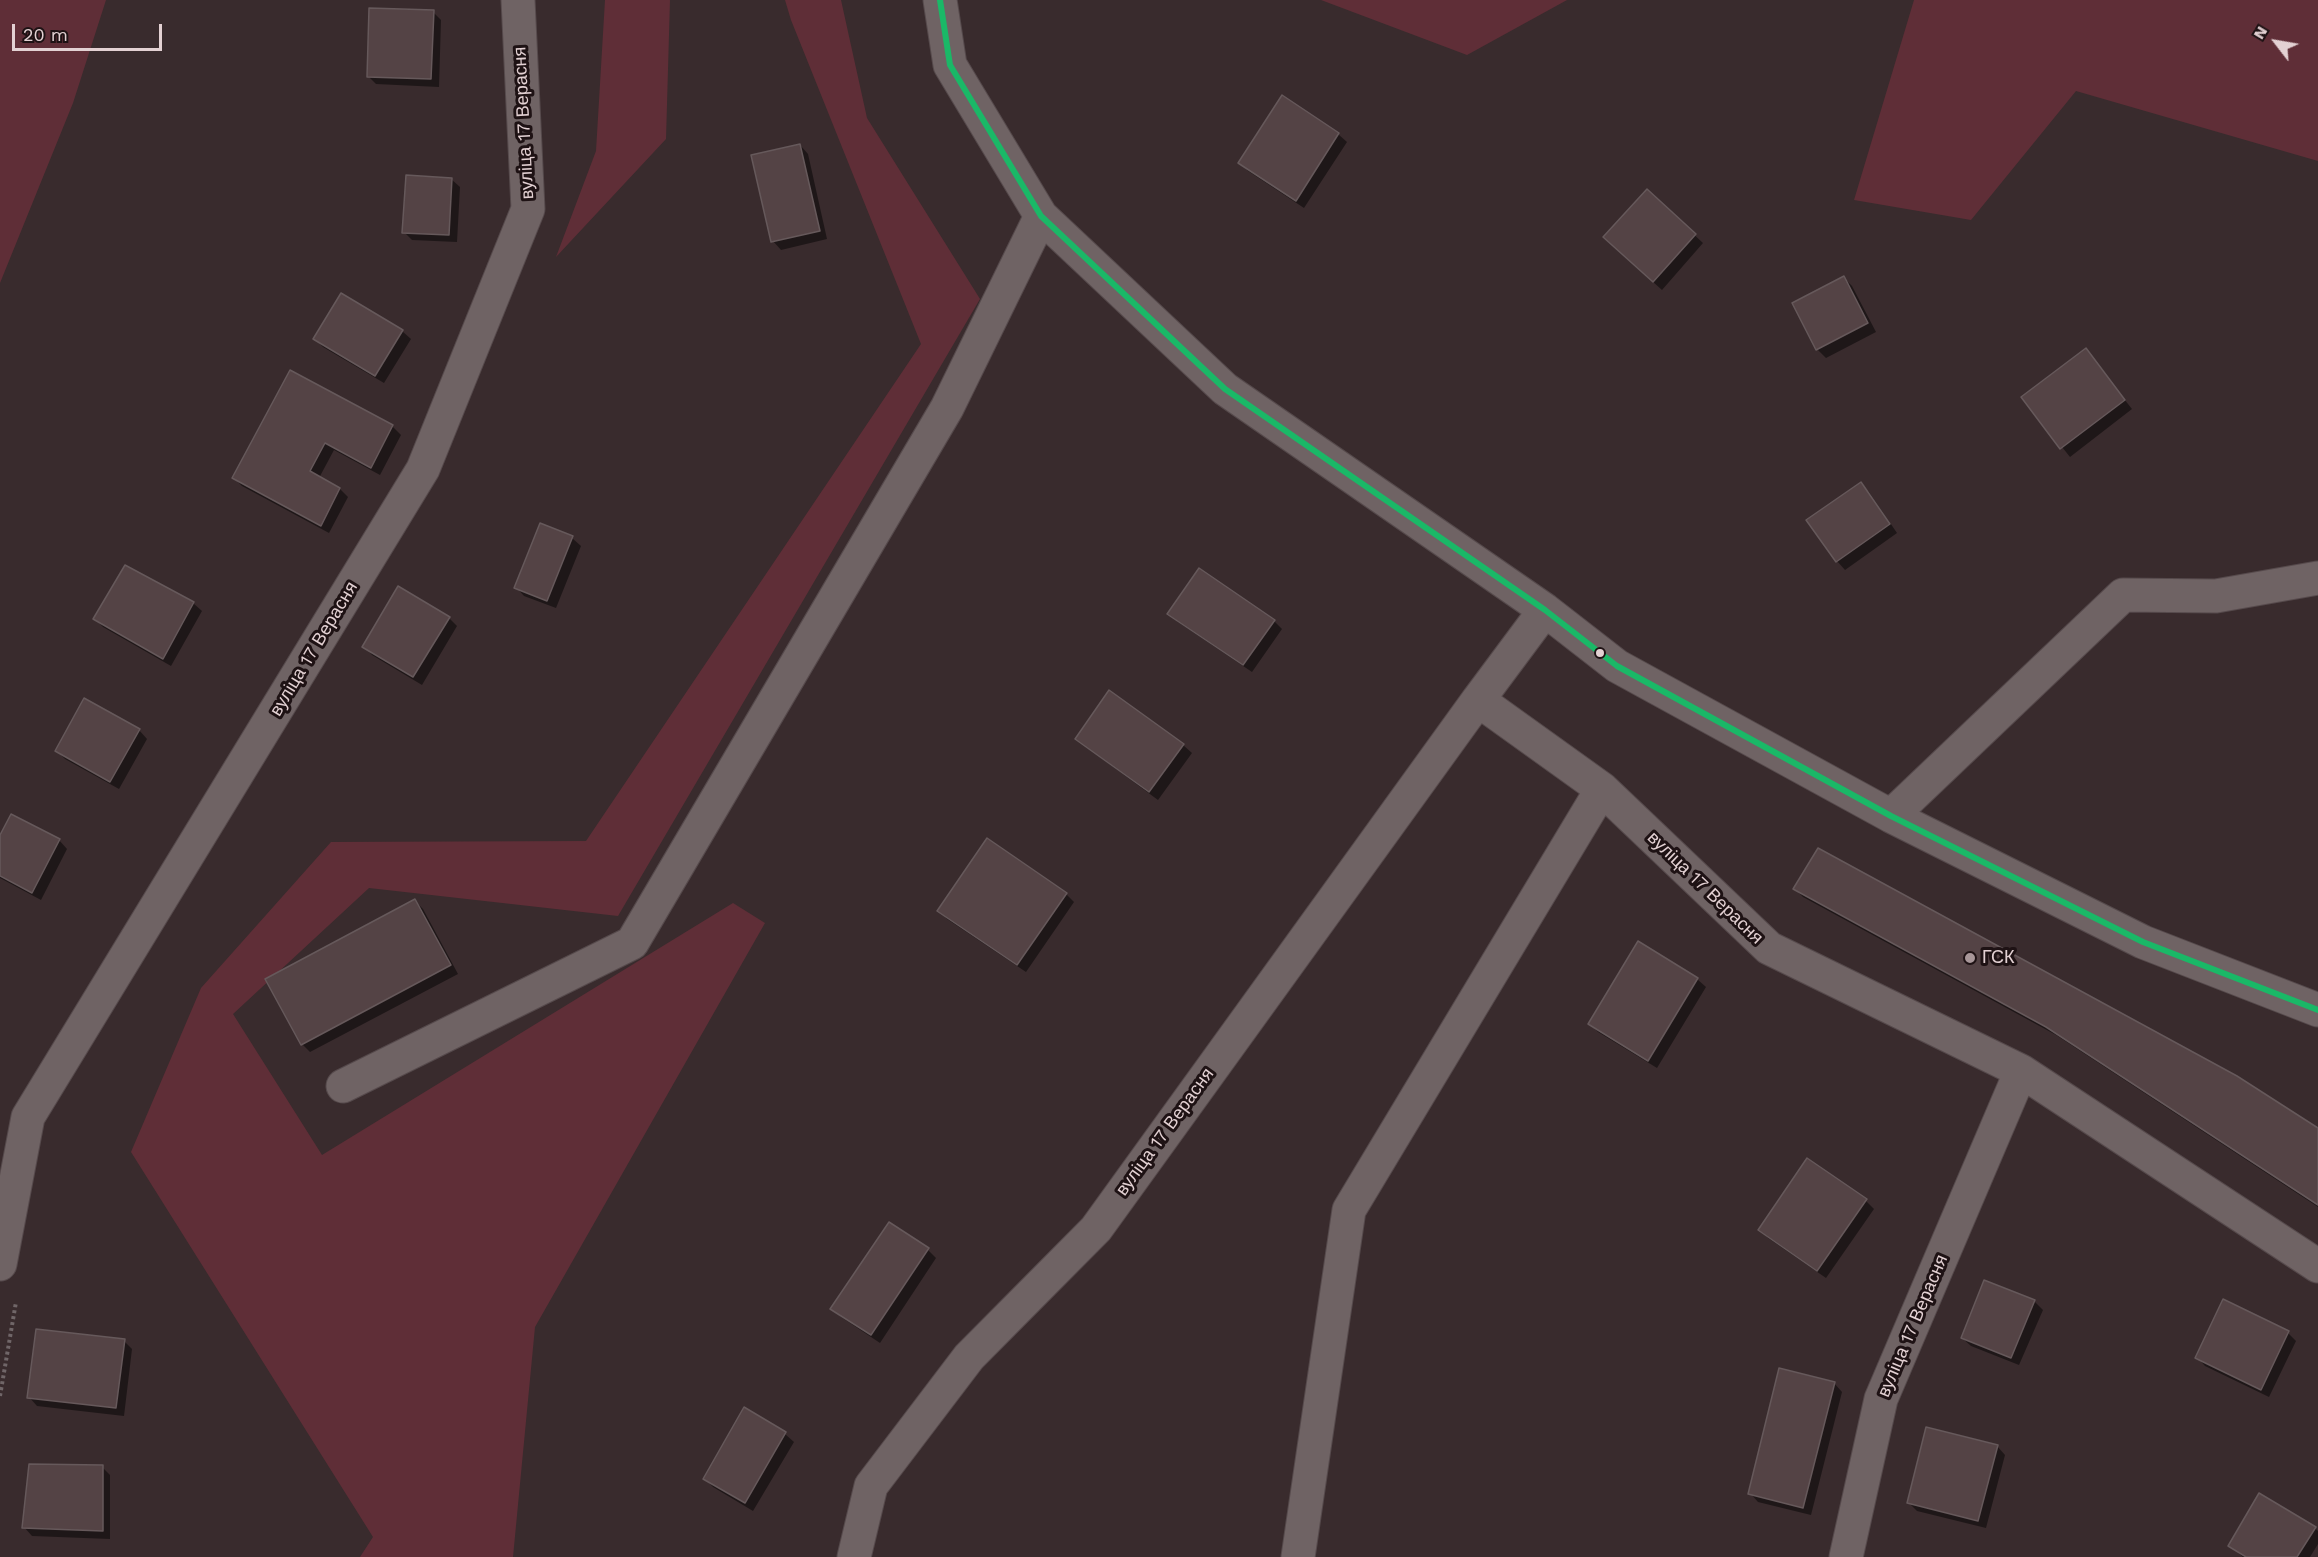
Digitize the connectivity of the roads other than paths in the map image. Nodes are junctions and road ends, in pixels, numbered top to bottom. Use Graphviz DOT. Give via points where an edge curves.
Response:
graph roads {
  1 [pos="518,0"];
  2 [pos="940,0"];
  3 [pos="1041,216"];
  4 [pos="2318,578"];
  5 [pos="1545,610"];
  6 [pos="1478,700"];
  7 [pos="1602,789"];
  8 [pos="1891,816"];
  9 [pos="2318,1010"];
  10 [pos="2021,1071"];
  11 [pos="343,1086"];
  12 [pos="0,1264"];
  13 [pos="2318,1266"];
  14 [pos="855,1557"];
  15 [pos="1298,1557"];
  16 [pos="1846,1557"];
  1 -- 12 [label="street, вуліца 17 Верасня" via="528,209 423,469 28,1116"];
  2 -- 3 [label="street" via="950,65"];
  3 -- 5 [label="street" via="1225,389"];
  3 -- 11 [label="street" via="947,408 632,943"];
  4 -- 8 [label="street" via="2216,596 2123,595"];
  5 -- 6 [label="street, вуліца 17 Верасня"];
  5 -- 8 [label="street" via="1617,666"];
  6 -- 7 [label="street, вуліца 17 Верасня"];
  6 -- 14 [label="street, вуліца 17 Верасня" via="1096,1228 969,1357 871,1486"];
  7 -- 10 [label="street, вуліца 17 Верасня" via="1769,948"];
  7 -- 15 [label="street" via="1349,1210"];
  8 -- 9 [label="street" via="2143,942"];
  10 -- 13 [label="street, вуліца 17 Верасня"];
  10 -- 16 [label="street, вуліца 17 Верасня" via="1881,1399"];
}
